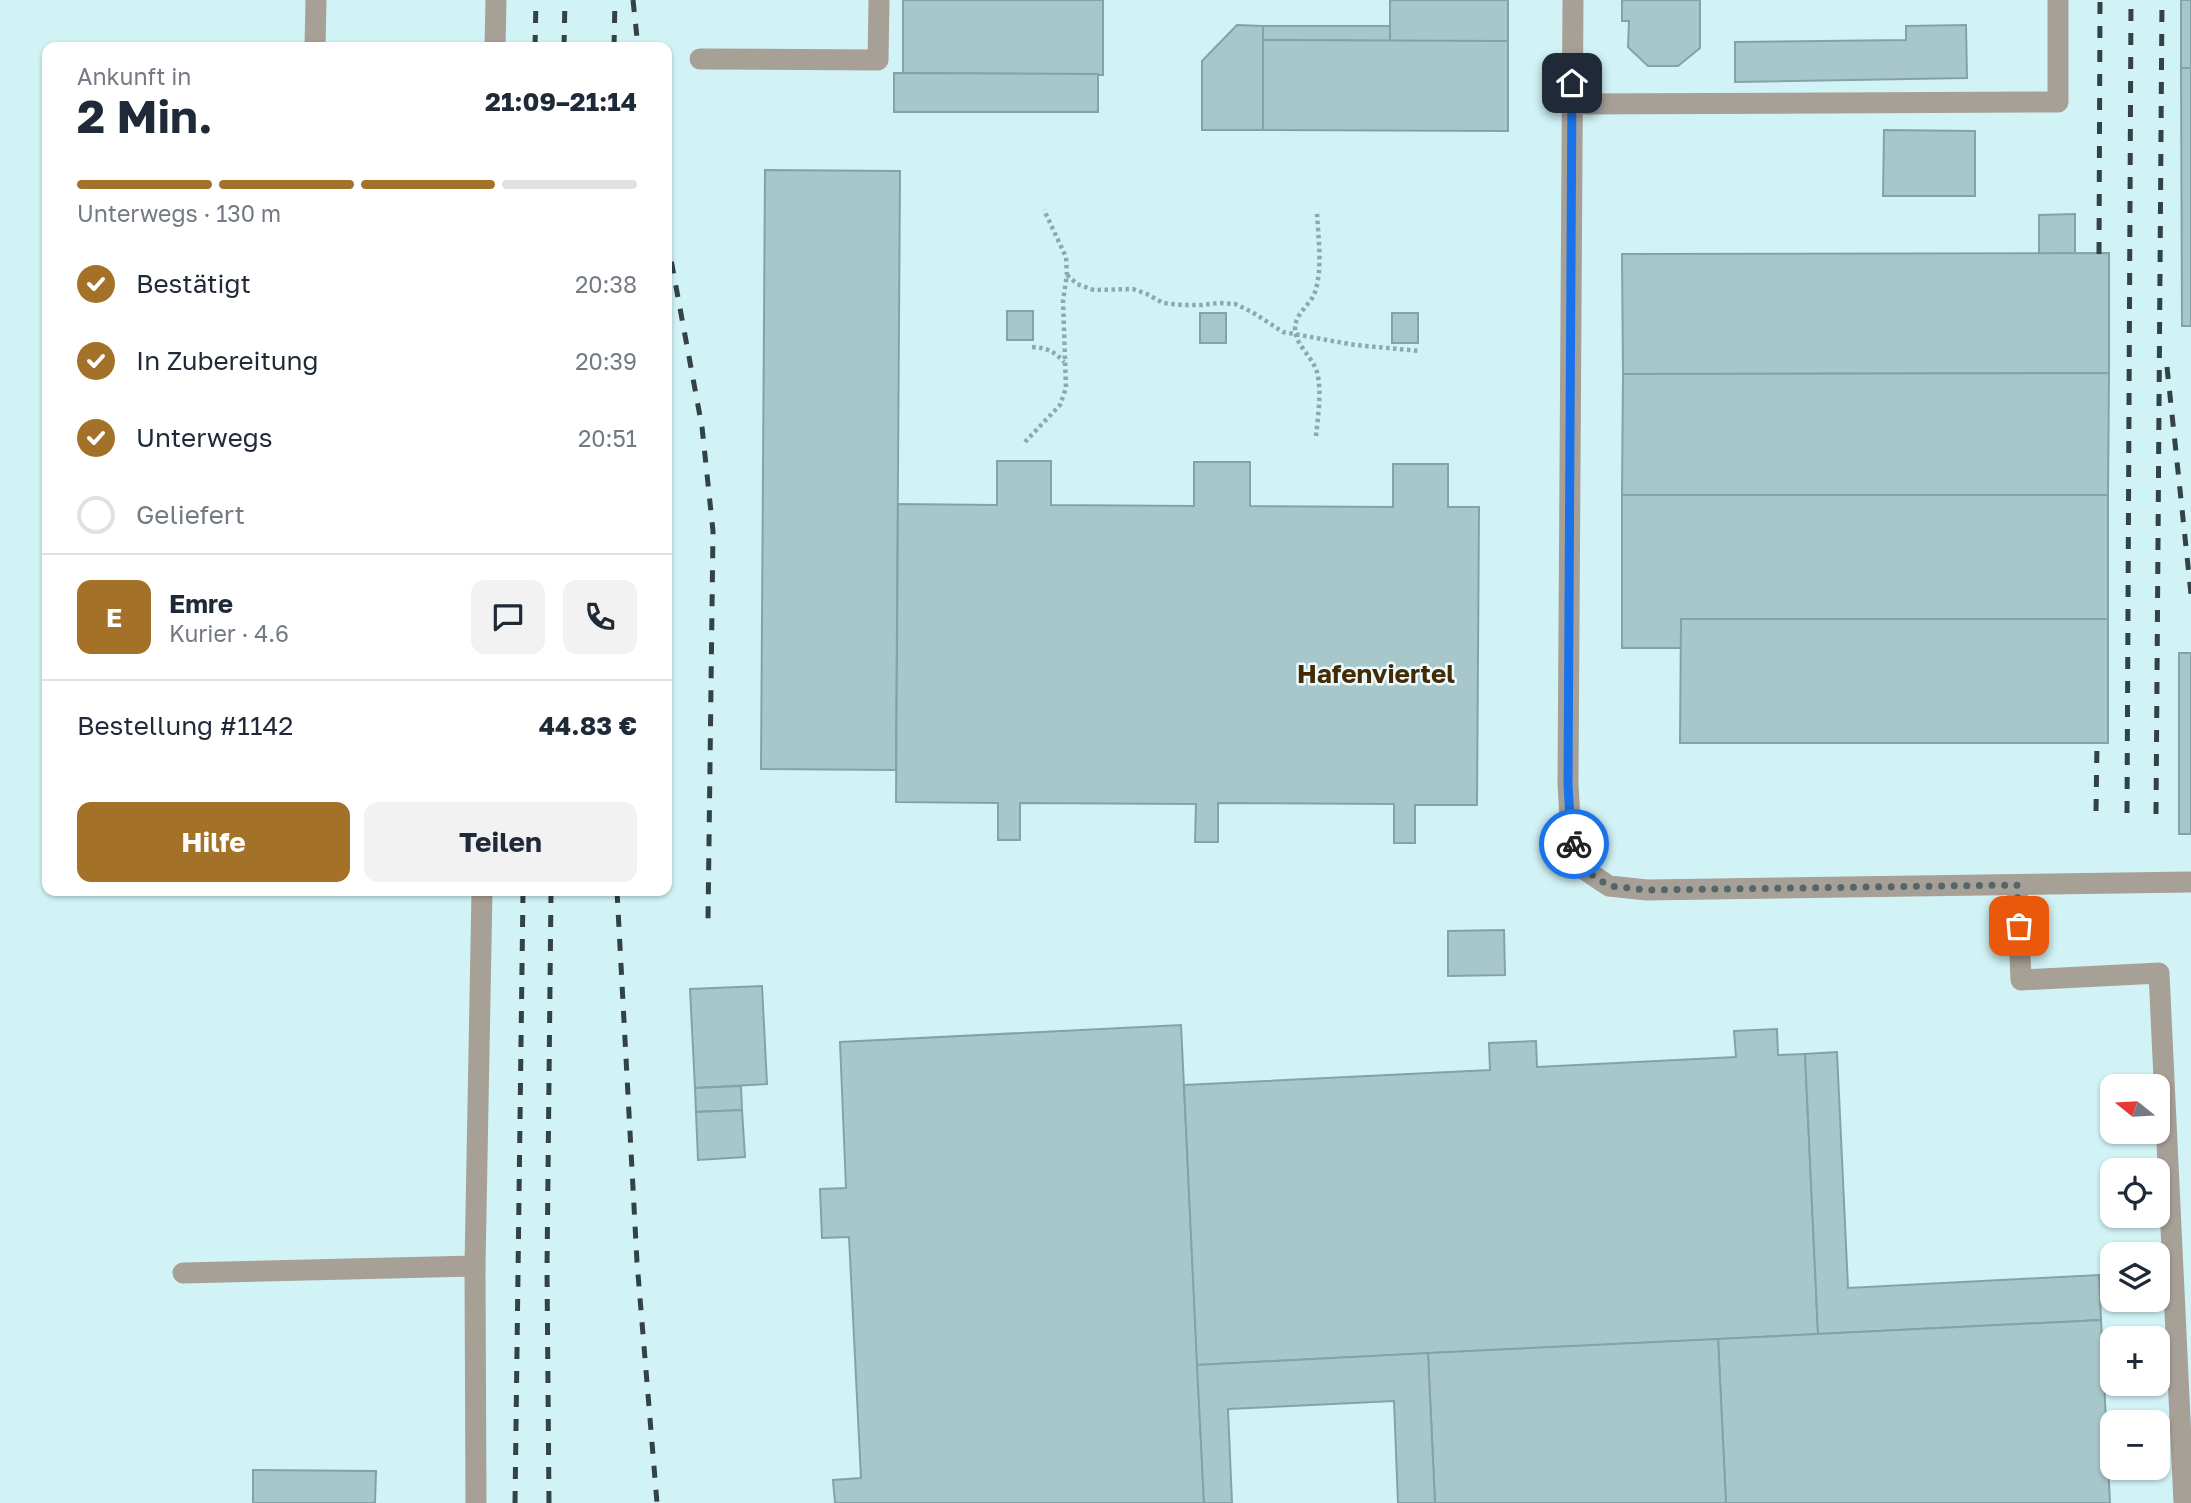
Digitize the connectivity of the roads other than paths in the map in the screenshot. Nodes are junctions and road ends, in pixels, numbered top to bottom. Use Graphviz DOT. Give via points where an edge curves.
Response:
graph roads {
  1 [pos="316,0"];
  2 [pos="496,0"];
  3 [pos="879,0"];
  4 [pos="1573,0"];
  5 [pos="2058,0"];
  6 [pos="315,42"];
  7 [pos="495,42"];
  8 [pos="700,59"];
  9 [pos="1572,104"];
  10 [pos="2191,882"];
  11 [pos="2017,885"];
  12 [pos="482,896"];
  13 [pos="475,1266"];
  14 [pos="183,1273"];
  15 [pos="476,1503"];
  16 [pos="2184,1503"];
  1 -- 6 [label="street"];
  2 -- 7 [label="street"];
  3 -- 8 [label="street" via="878,60"];
  4 -- 9 [label="street"];
  5 -- 9 [label="street" via="2058,102"];
  9 -- 11 [label="street" via="1568,784 1571,836 1582,868 1609,886 1647,890"];
  10 -- 11 [label="street"];
  11 -- 16 [label="street" via="2021,980 2160,974"];
  12 -- 13 [label="street"];
  13 -- 14 [label="street"];
  13 -- 15 [label="street"];
}
